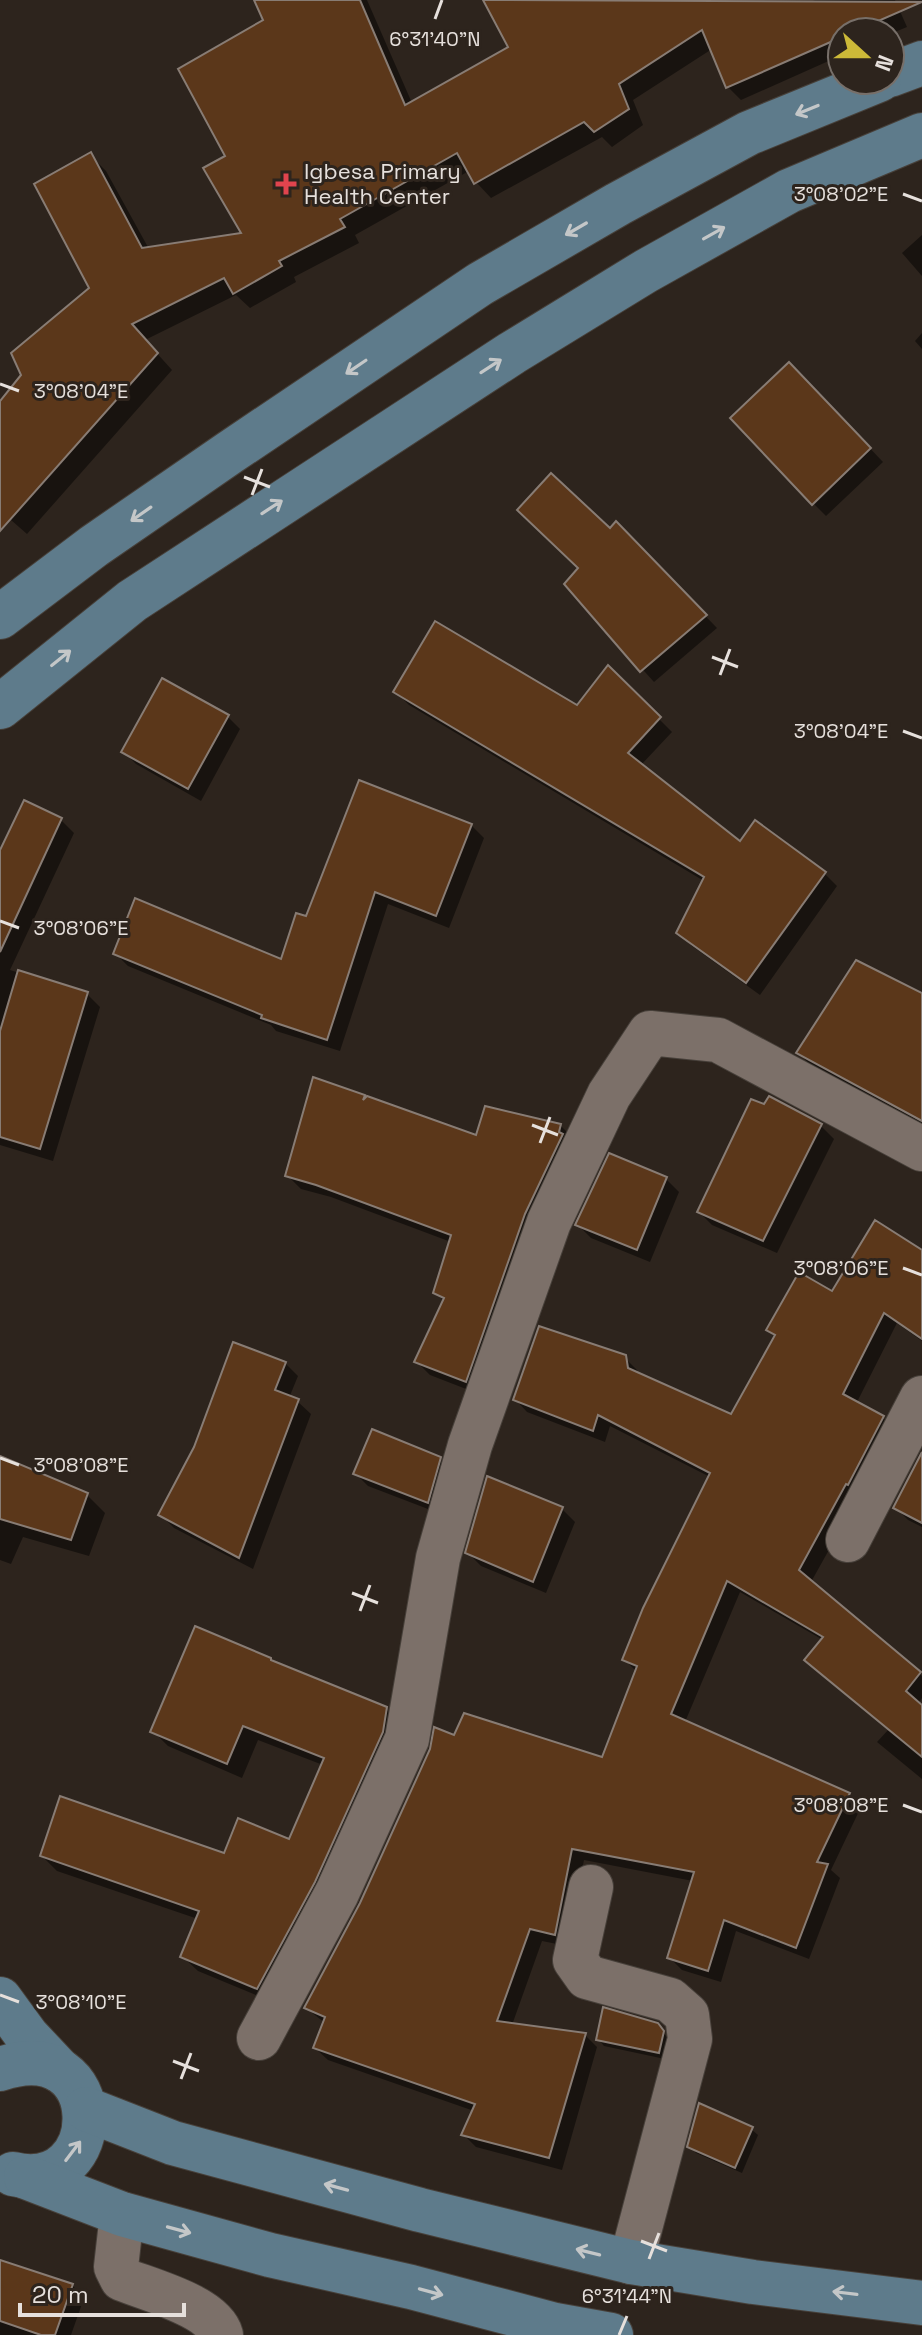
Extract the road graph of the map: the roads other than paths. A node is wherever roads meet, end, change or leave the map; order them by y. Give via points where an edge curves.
1 (840, 96) edge
2 (922, 135) edge
3 (0, 617) edge
4 (0, 707) edge
5 (922, 1149) edge
6 (922, 1398) edge
7 (848, 1540) dead end
8 (591, 1887) dead end
9 (0, 1999) edge
10 (259, 2038) dead end
11 (0, 2069) edge
12 (59, 2070) junction
13 (86, 2109) junction
14 (13, 2172) edge
15 (122, 2214) junction
16 (631, 2262) junction
17 (922, 2303) edge
18 (221, 2335) edge
19 (611, 2335) edge

1 -> 3 street via 749,133 480,284 94,546
4 -> 2 street via 132,601 512,353 789,191
5 - 10 street via 718,1040 650,1033 609,1095 549,1222 470,1445 438,1558 407,1739 337,1893
6 - 7 street
8 - 16 street via 575,1960 587,1977 670,2000 687,2015 690,2039
9 - 12 street
11 - 12 street via 40,2062
12 - 13 street via 77,2086
14 -> 13 street via 52,2172 72,2157 85,2135
16 -> 13 street via 173,2143
14 - 15 street
15 - 18 street via 116,2267 122,2279 200,2310
15 -> 19 street via 270,2255
17 -> 16 street

